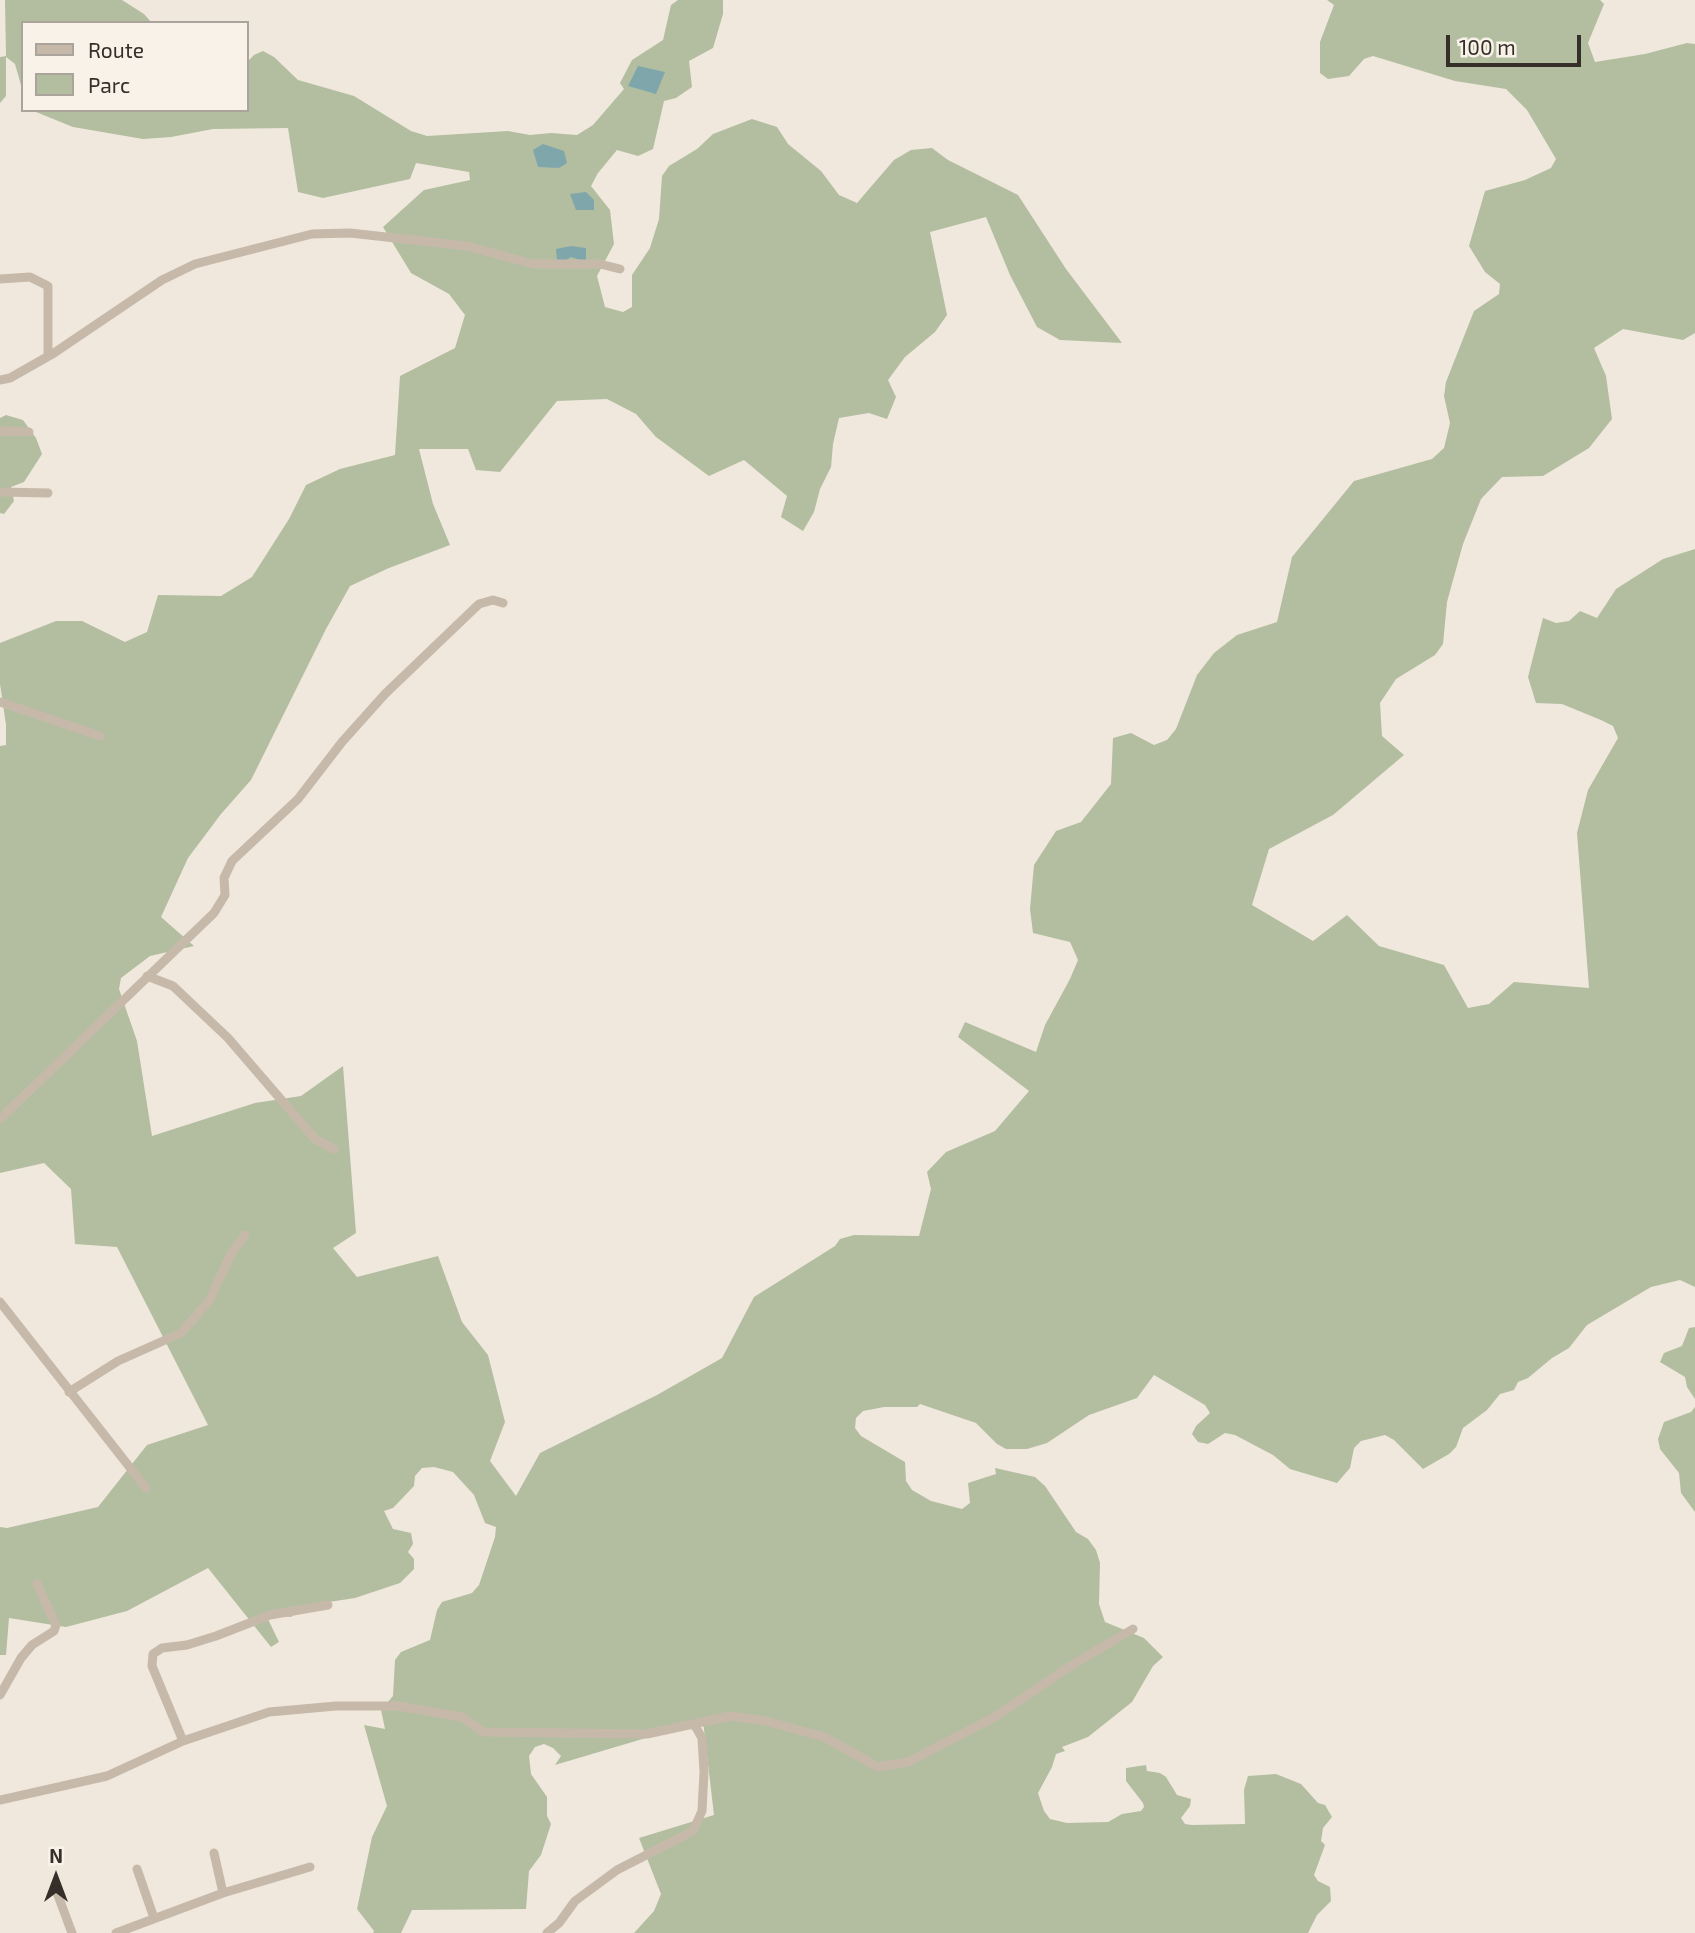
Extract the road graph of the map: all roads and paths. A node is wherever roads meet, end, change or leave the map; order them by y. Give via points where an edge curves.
1 (620, 269) dead end
2 (0, 279) edge
3 (48, 356) junction
4 (0, 380) edge
5 (0, 431) edge
6 (29, 432) dead end
7 (0, 492) edge
8 (48, 493) dead end
9 (502, 603) dead end
10 (0, 702) edge
11 (100, 736) dead end
12 (147, 976) junction
13 (0, 1119) edge
14 (334, 1149) dead end
15 (246, 1235) dead end
16 (0, 1303) edge
17 (69, 1392) junction
18 (146, 1488) dead end
19 (37, 1584) dead end
20 (328, 1605) dead end
21 (1133, 1629) dead end
22 (0, 1695) edge
23 (694, 1724) junction
24 (183, 1741) junction
25 (0, 1800) edge
26 (214, 1853) dead end
27 (310, 1867) dead end
28 (137, 1869) dead end
29 (56, 1890) dead end
30 (223, 1893) junction
31 (155, 1918) junction
32 (72, 1933) edge
33 (116, 1933) edge
34 (547, 1933) edge

1 - 3 street via 600,264 533,264 467,246 350,233 312,234 195,264 162,280
2 - 3 street via 30,277 48,286
3 - 4 street
5 - 6 street
7 - 8 street
9 - 12 street via 479,604 385,694 298,799 232,861 224,878 225,895 214,913
10 - 11 street
12 - 13 street
12 - 14 street via 173,986 228,1038 315,1139
15 - 17 street via 231,1254 209,1301 181,1332 118,1361
16 - 17 street
17 - 18 street
19 - 22 street via 56,1625 54,1631 21,1658
20 - 24 street via 270,1615 152,1654 152,1666
21 - 23 street via 995,1717 908,1762 878,1767 824,1737 766,1721 730,1716
23 - 24 street via 647,1734 483,1732 462,1717 399,1706 336,1706 269,1712
23 - 34 street via 702,1738 704,1772 702,1811 693,1831 617,1870 575,1900
24 - 25 street via 107,1776
26 - 30 street
27 - 30 street
28 - 31 street
29 - 32 street
30 - 31 street
31 - 33 street

